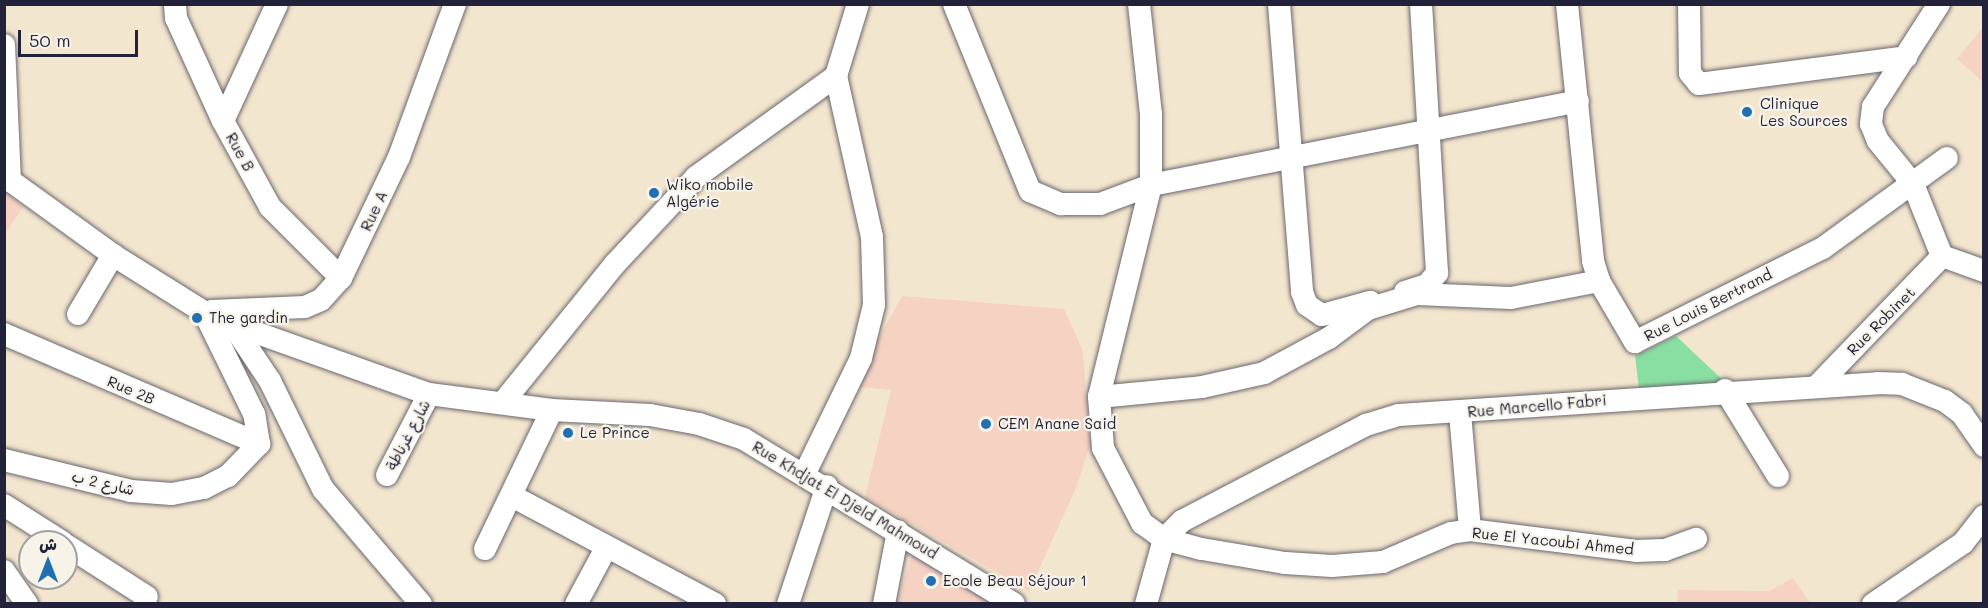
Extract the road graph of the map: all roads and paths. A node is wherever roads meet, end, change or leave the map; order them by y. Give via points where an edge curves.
1 (175, 4) edge
2 (277, 4) edge
3 (456, 4) edge
4 (954, 4) edge
5 (1139, 4) edge
6 (1279, 4) edge
7 (1420, 4) edge
8 (1568, 4) edge
9 (1689, 4) edge
10 (1939, 4) edge
11 (859, 6) edge
12 (4, 45) edge
13 (1906, 57) junction
14 (836, 76) junction
15 (1578, 101) junction
16 (223, 121) junction
17 (1429, 133) junction
18 (1947, 158) dead end
19 (1290, 160) junction
20 (7, 178) edge
21 (1913, 184) junction
22 (1151, 185) junction
23 (113, 255) junction
24 (1942, 256) junction
25 (1983, 271) edge
26 (341, 278) junction
27 (1599, 281) junction
28 (204, 312) junction
29 (78, 314) dead end
30 (232, 324) junction
31 (4, 334) edge
32 (1818, 385) junction
33 (1725, 390) junction
34 (429, 394) junction
35 (1099, 397) junction
36 (504, 401) junction
37 (552, 410) junction
38 (1460, 413) junction
39 (259, 444) junction
40 (1983, 446) edge
41 (4, 460) edge
42 (805, 473) junction
43 (387, 475) dead end
44 (1778, 476) dead end
45 (827, 486) junction
46 (512, 496) junction
47 (4, 505) edge
48 (1983, 516) edge
49 (43, 530) edge
50 (1470, 530) junction
51 (898, 531) junction
52 (1164, 539) junction
53 (1696, 539) dead end
54 (606, 548) junction
55 (485, 549) dead end
56 (78, 553) edge
57 (4, 571) edge
58 (147, 597) dead end
59 (27, 603) edge
60 (422, 603) edge
61 (576, 603) edge
62 (714, 603) edge
63 (788, 603) edge
64 (884, 603) edge
65 (1014, 603) edge
66 (1146, 603) edge
67 (1873, 603) edge

1 - 16 street, Rue B via 176,18
2 - 16 street
3 - 26 street, Rue A via 399,157
4 - 22 street via 1030,191 1061,204 1100,204
5 - 22 street via 1151,114
6 - 19 street
7 - 17 street
8 - 15 street
9 - 13 street via 1690,73 1699,84
10 - 13 street
11 - 14 street
12 - 20 street
13 - 21 street via 1873,107 1871,124 1878,141
14 - 36 street via 696,177 615,264
14 - 42 street via 872,237 874,305 861,358
15 - 17 street
15 - 27 street via 1593,261
16 - 26 street, Rue B via 270,207
17 - 19 street
17 - 19 street via 1437,273 1427,285 1322,315 1307,305 1302,292
18 - 21 street, Rue Louis Bertrand
19 - 22 street
20 - 23 street, Rue Khdjat El Djeld Mahmoud
21 - 24 street
21 - 27 street, Rue Louis Bertrand via 1823,248 1635,342
22 - 35 street
23 - 28 street, Rue Khdjat El Djeld Mahmoud
23 - 29 street
24 - 25 street
24 - 32 street, Rue Robinet
26 - 28 street, Rue A via 321,300 305,307
27 - 35 street via 1511,298 1417,294 1368,309 1329,339 1264,373 1202,387
28 - 30 street, Rue Khdjat El Djeld Mahmoud
28 - 39 street via 254,414
30 - 34 street, Rue Khdjat El Djeld Mahmoud
30 - 60 street via 270,381 323,489
31 - 39 street, Rue 2B
32 - 33 street, Rue Marcello Fabri
32 - 40 street, Rue Marcello Fabri via 1886,383 1923,391 1962,414
33 - 38 street, Rue Marcello Fabri
33 - 44 street
34 - 36 street, Rue Khdjat El Djeld Mahmoud
34 - 43 street, شارع غرناطة
35 - 52 street via 1103,448 1142,523
36 - 37 street, Rue Khdjat El Djeld Mahmoud
37 - 42 street, Rue Khdjat El Djeld Mahmoud via 650,415 699,423 744,439
37 - 46 street
38 - 50 street
38 - 52 street, Rue Marcello Fabri via 1399,415 1366,425 1195,513
39 - 41 street, شارع 2 ب via 228,476 204,488 172,494 131,491
42 - 45 street, Rue Khdjat El Djeld Mahmoud
45 - 51 street, Rue Khdjat El Djeld Mahmoud
45 - 63 street
46 - 54 street
46 - 55 street
47 - 49 street
48 - 67 street via 1963,543
50 - 52 street, Rue El Yacoubi Ahmed via 1451,533 1383,562 1364,565 1285,563
50 - 53 street, Rue El Yacoubi Ahmed via 1636,551 1665,550
51 - 64 street
51 - 65 street, Rue Khdjat El Djeld Mahmoud
52 - 66 street
54 - 61 street
54 - 62 street
56 - 58 street
57 - 59 street

